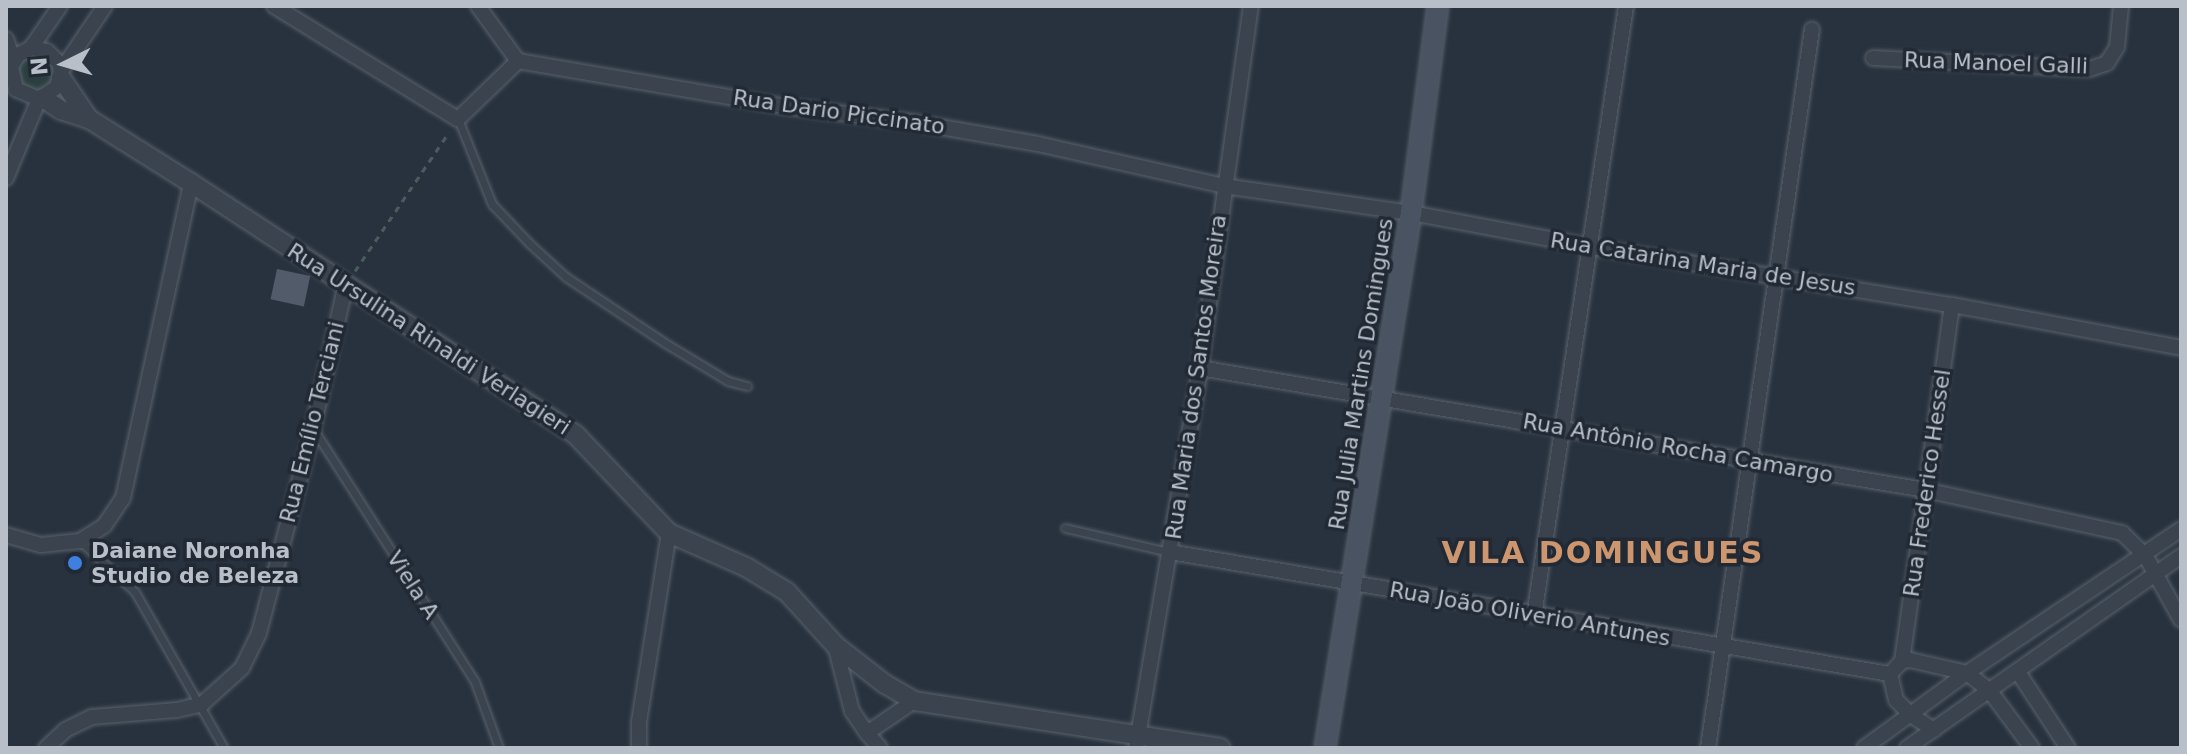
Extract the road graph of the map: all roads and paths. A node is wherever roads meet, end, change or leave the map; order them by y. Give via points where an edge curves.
1 (60, 6) edge
2 (105, 6) edge
3 (274, 6) edge
4 (478, 6) edge
5 (1251, 6) edge
6 (1438, 6) edge
7 (1626, 6) edge
8 (2121, 6) edge
9 (1812, 29) dead end
10 (6, 39) edge
11 (31, 48) junction
12 (1873, 58) dead end
13 (14, 61) junction
14 (518, 61) junction
15 (61, 75) junction
16 (9, 85) edge
17 (41, 98) junction
18 (89, 119) junction
19 (458, 119) junction
20 (6, 178) edge
21 (191, 183) junction
22 (1224, 186) junction
23 (1411, 213) junction
24 (1592, 247) junction
25 (1775, 275) junction
26 (346, 284) junction
27 (1952, 305) junction
28 (2181, 348) edge
29 (1200, 368) junction
30 (747, 386) dead end
31 (1382, 398) junction
32 (313, 428) junction
33 (1564, 428) junction
34 (1748, 460) junction
35 (1925, 490) junction
36 (1065, 528) dead end
37 (2181, 529) edge
38 (669, 533) junction
39 (6, 535) edge
40 (80, 541) junction
41 (1170, 552) junction
42 (2145, 555) junction
43 (2181, 556) edge
44 (2156, 574) junction
45 (1352, 584) junction
46 (1534, 616) junction
47 (2181, 620) edge
48 (835, 645) junction
49 (1721, 647) junction
50 (1902, 661) junction
51 (2018, 672) junction
52 (1967, 673) junction
53 (1890, 674) junction
54 (1989, 690) junction
55 (914, 701) junction
56 (202, 704) junction
57 (1911, 715) junction
58 (1934, 730) junction
59 (867, 733) junction
60 (1137, 741) edge
61 (48, 747) edge
62 (224, 748) edge
63 (499, 748) edge
64 (639, 748) edge
65 (880, 748) edge
66 (1220, 748) edge
67 (1325, 748) edge
68 (1708, 748) edge
69 (1864, 748) edge
70 (1907, 748) edge
71 (2032, 748) edge
72 (2068, 748) edge

1 - 11 street
2 - 15 street
3 - 19 street
4 - 14 street
5 - 22 street, Rua Maria dos Santos Moreira
6 - 23 main road, Rua Julia Martins Domingues
7 - 24 street
8 - 12 street, Rua Manoel Galli via 2117,47 2107,63 2090,69
9 - 25 street
10 - 13 street
11 - 13 street
11 - 15 street via 47,51
13 - 16 street
14 - 19 street
14 - 22 street, Rua Dario Piccinato via 1024,142
15 - 17 street via 51,94
15 - 18 street, Rua Ursulina Rinaldi Verlagieri
16 - 17 street
17 - 18 street, Rua Ursulina Rinaldi Verlagieri
17 - 20 street
18 - 21 street, Rua Ursulina Rinaldi Verlagieri
19 - 26 path
19 - 30 lane via 492,204 530,244 566,277 654,336 728,381
21 - 26 street, Rua Ursulina Rinaldi Verlagieri
21 - 40 street via 123,498 104,526
22 - 23 street, Rua Catarina Maria de Jesus
22 - 29 street, Rua Maria dos Santos Moreira
23 - 24 street, Rua Catarina Maria de Jesus
23 - 31 main road, Rua Julia Martins Domingues
24 - 25 street, Rua Catarina Maria de Jesus
24 - 33 street
25 - 27 street, Rua Catarina Maria de Jesus
25 - 34 street
26 - 32 street, Rua Emílio Terciani
26 - 38 street, Rua Ursulina Rinaldi Verlagieri via 575,434
27 - 28 street, Rua Catarina Maria de Jesus
27 - 35 street, Rua Frederico Hessel
29 - 31 street, Rua Antônio Rocha Camargo
29 - 41 street, Rua Maria dos Santos Moreira
31 - 33 street, Rua Antônio Rocha Camargo
31 - 45 main road, Rua Julia Martins Domingues
32 - 56 street, Rua Emílio Terciani via 259,633 242,668
32 - 63 lane, Viela A via 475,682
33 - 34 street, Rua Antônio Rocha Camargo
33 - 46 street
34 - 35 street, Rua Antônio Rocha Camargo
34 - 49 street
35 - 42 street, Rua Antônio Rocha Camargo via 2122,533
35 - 50 street, Rua Frederico Hessel
36 - 41 lane
37 - 42 street
38 - 48 street, Rua Ursulina Rinaldi Verlagieri via 746,567 787,592
38 - 64 street
39 - 40 street via 41,545
40 - 56 lane via 135,592
41 - 45 street, Rua João Oliverio Antunes
41 - 60 street, Rua Maria dos Santos Moreira
42 - 44 street
42 - 52 street
43 - 44 street
44 - 47 street
44 - 51 street
45 - 46 street, Rua João Oliverio Antunes
45 - 67 main road, Rua Julia Martins Domingues
46 - 49 street, Rua João Oliverio Antunes
48 - 55 street, Rua Ursulina Rinaldi Verlagieri
48 - 59 street via 852,711
49 - 53 street, Rua João Oliverio Antunes
49 - 68 street
50 - 52 street
50 - 53 street
51 - 54 street
51 - 72 street
52 - 54 street
52 - 57 street
53 - 57 street via 1896,700
54 - 58 street
54 - 71 street
55 - 59 street
55 - 60 street, Rua Ursulina Rinaldi Verlagieri
56 - 61 street via 92,717 65,730
56 - 62 lane
57 - 58 street
57 - 69 street
58 - 70 street
59 - 65 street
60 - 66 street, Rua Ursulina Rinaldi Verlagieri

